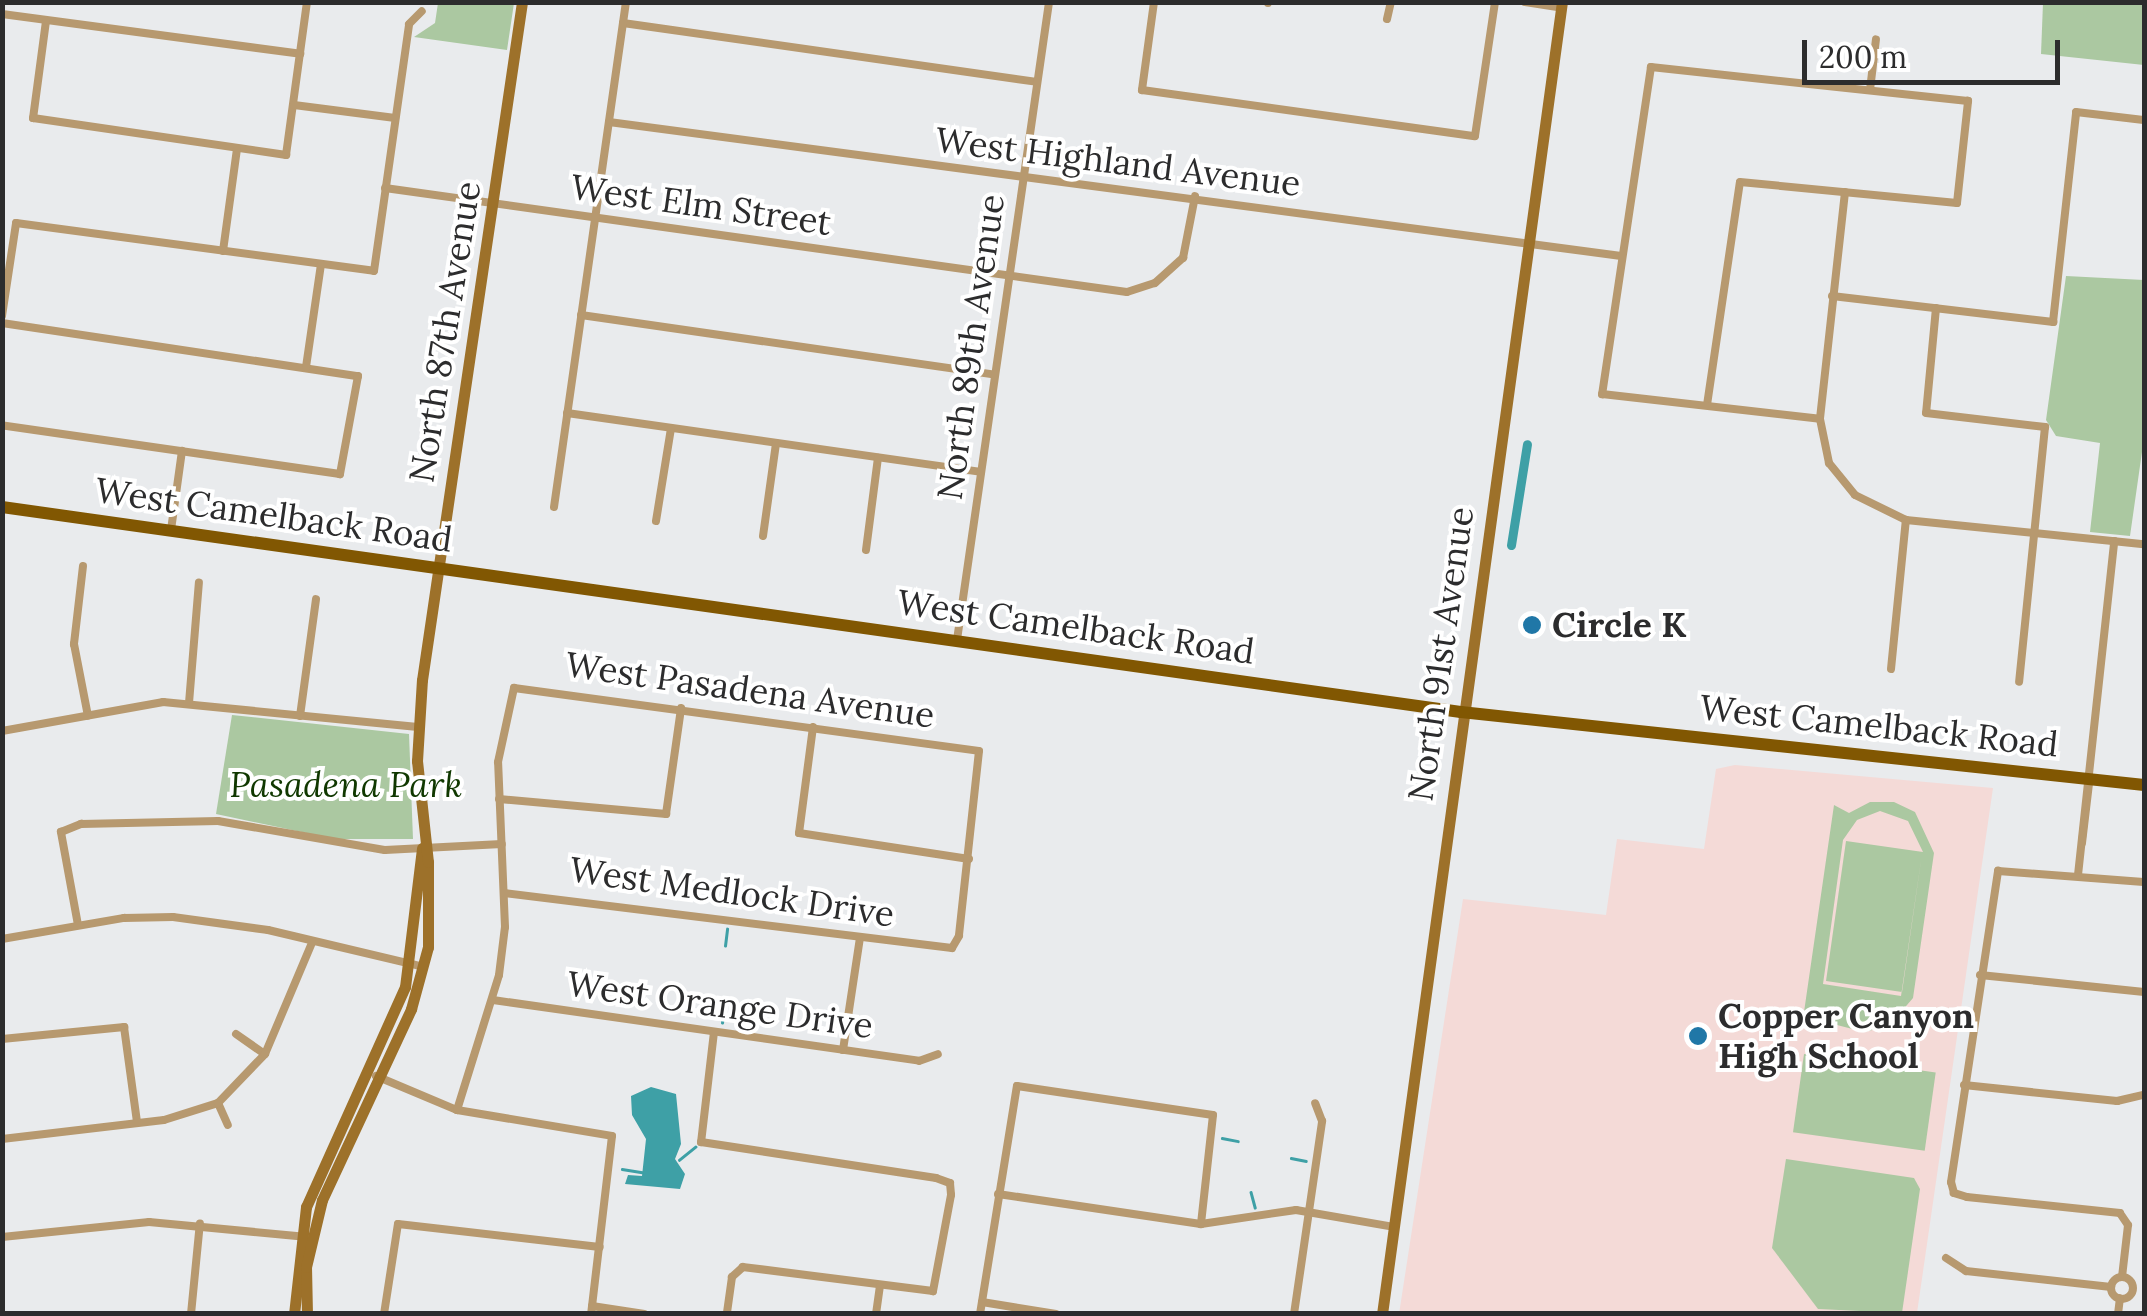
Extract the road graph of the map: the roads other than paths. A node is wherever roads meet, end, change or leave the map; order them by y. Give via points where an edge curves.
1 (307, 2) edge
2 (522, 2) edge
3 (626, 2) edge
4 (1050, 2) edge
5 (1154, 2) edge
6 (1391, 2) edge
7 (1495, 2) edge
8 (1526, 2) edge
9 (1562, 5) edge
10 (422, 11) dead end
11 (2, 14) edge
12 (1386, 19) dead end
13 (46, 20) junction
14 (623, 24) junction
15 (1876, 39) dead end
16 (300, 54) junction
17 (1038, 82) junction
18 (1870, 90) junction
19 (294, 105) junction
20 (395, 118) junction
21 (2144, 120) edge
22 (609, 122) junction
23 (237, 149) junction
24 (1024, 181) junction
25 (385, 188) junction
26 (1845, 192) junction
27 (1195, 196) junction
28 (492, 204) junction
29 (595, 218) junction
30 (1528, 244) junction
31 (223, 251) junction
32 (1621, 256) junction
33 (321, 264) junction
34 (5, 274) edge
35 (1009, 276) junction
36 (1832, 296) junction
37 (1936, 308) junction
38 (581, 315) junction
39 (2, 320) edge
40 (306, 366) junction
41 (995, 374) junction
42 (1707, 406) junction
43 (567, 413) junction
44 (1820, 419) junction
45 (2, 425) edge
46 (671, 428) junction
47 (776, 443) junction
48 (182, 452) junction
49 (878, 458) junction
50 (981, 472) junction
51 (2, 507) edge
52 (554, 507) dead end
53 (1906, 520) junction
54 (656, 521) dead end
55 (171, 530) junction
56 (2036, 532) junction
57 (763, 536) dead end
58 (2114, 540) junction
59 (2144, 544) edge
60 (866, 550) dead end
61 (83, 566) dead end
62 (438, 568) junction
63 (199, 582) dead end
64 (316, 599) dead end
65 (957, 640) junction
66 (1891, 669) dead end
67 (2019, 682) dead end
68 (189, 703) junction
69 (681, 708) junction
70 (1460, 712) junction
71 (88, 716) junction
72 (300, 716) junction
73 (813, 726) junction
74 (418, 727) junction
75 (2, 731) edge
76 (2088, 779) junction
77 (2144, 785) edge
78 (499, 800) junction
79 (502, 844) junction
80 (422, 848) junction
81 (969, 859) junction
82 (2078, 875) junction
83 (2144, 882) edge
84 (504, 892) junction
85 (78, 924) junction
86 (2, 938) edge
87 (860, 938) junction
88 (312, 943) junction
89 (417, 966) junction
90 (1980, 975) junction
91 (2144, 992) edge
92 (493, 1000) junction
93 (714, 1032) junction
94 (236, 1034) dead end
95 (2, 1039) edge
96 (843, 1050) junction
97 (265, 1054) junction
98 (938, 1054) dead end
99 (373, 1074) junction
100 (1964, 1085) junction
101 (2144, 1095) edge
102 (218, 1102) junction
103 (1315, 1102) dead end
104 (457, 1110) junction
105 (137, 1122) junction
106 (228, 1125) dead end
107 (2, 1139) edge
108 (998, 1194) junction
109 (1309, 1212) junction
110 (200, 1223) junction
111 (1201, 1224) junction
112 (1394, 1227) junction
113 (2, 1237) edge
114 (305, 1237) junction
115 (600, 1247) junction
116 (1946, 1258) dead end
117 (2122, 1277) junction
118 (2111, 1286) junction
119 (880, 1287) junction
120 (2132, 1288) junction
121 (2144, 1290) edge
122 (2120, 1298) junction
123 (982, 1302) junction
124 (591, 1310) edge
125 (191, 1314) edge
126 (294, 1314) edge
127 (308, 1314) edge
128 (384, 1314) edge
129 (644, 1314) edge
130 (727, 1314) edge
131 (876, 1314) edge
132 (980, 1314) edge
133 (1056, 1314) edge
134 (1294, 1314) edge
135 (1382, 1314) edge
136 (2118, 1314) edge

1 - 16 street
2 - 28 street, North 87th Avenue
3 - 14 street
4 - 17 street, North 89th Avenue
5 - 7 street via 1142,90 1475,136
6 - 12 street
8 - 9 street
9 - 30 street, North 91st Avenue
10 - 20 street via 409,24
11 - 13 street
13 - 16 street
13 - 23 street via 32,118
14 - 17 street
14 - 22 street
15 - 18 street
16 - 19 street
17 - 24 street, North 89th Avenue
18 - 26 street via 1968,101 1957,203
18 - 32 street via 1651,68
19 - 20 street
19 - 23 street via 286,155
20 - 25 street
21 - 37 street via 2076,112 2053,322
22 - 24 street, West Highland Avenue
22 - 29 street
23 - 31 street
24 - 27 street, West Highland Avenue
24 - 35 street, North 89th Avenue
25 - 28 street, West Elm Street
25 - 33 street via 374,271
26 - 36 street
26 - 42 street via 1740,182
27 - 30 street, West Highland Avenue
27 - 35 street, West Elm Street via 1184,258 1155,284 1127,292
28 - 29 street, West Elm Street
28 - 62 street, North 87th Avenue
29 - 35 street, West Elm Street
29 - 38 street
30 - 32 street, West Highland Avenue
30 - 70 street, North 91st Avenue
31 - 33 street
31 - 34 street via 16,223
32 - 42 street via 1602,394
33 - 40 street
34 - 39 street
35 - 41 street, North 89th Avenue
36 - 37 street
36 - 44 street
37 - 56 street via 1926,413 2045,427
38 - 41 street
38 - 43 street
39 - 40 street
40 - 48 street via 358,376 340,474
41 - 50 street, North 89th Avenue
42 - 44 street
43 - 46 street
43 - 52 street
44 - 53 street via 1829,462 1855,495
45 - 48 street
46 - 47 street
46 - 54 street
47 - 49 street
47 - 57 street
48 - 55 street
49 - 50 street
49 - 60 street
50 - 65 street, North 89th Avenue
51 - 55 main road, West Camelback Road
53 - 56 street
53 - 66 street
55 - 62 main road, West Camelback Road
56 - 58 street
56 - 67 street
58 - 59 street
58 - 76 street
61 - 71 street via 74,644
62 - 65 main road, West Camelback Road
62 - 74 street, North 87th Avenue
63 - 68 street
64 - 72 street
65 - 70 main road, West Camelback Road
68 - 71 street via 134,705
68 - 72 street
69 - 73 street, West Pasadena Avenue
69 - 78 street via 666,814
69 - 78 street, West Pasadena Avenue via 514,688 498,762
70 - 76 main road, West Camelback Road
70 - 112 street, North 91st Avenue
71 - 75 street
72 - 74 street
73 - 81 street, West Pasadena Avenue via 979,751
73 - 81 street via 798,833
74 - 80 street, North 87th Avenue
76 - 77 main road, West Camelback Road
76 - 82 street
78 - 79 street
79 - 80 street
79 - 84 street
80 - 85 street via 360,849 173,818 61,832
80 - 89 street, North 87th Avenue
81 - 87 street, West Medlock Drive via 952,948
82 - 83 street
82 - 90 street via 1998,871
84 - 87 street, West Medlock Drive
84 - 92 street
85 - 86 street
85 - 88 street via 173,917
87 - 96 street
88 - 89 street
88 - 97 street
89 - 99 street, North 87th Avenue
90 - 91 street
90 - 100 street
92 - 93 street, West Orange Drive
92 - 104 street
93 - 96 street, West Orange Drive
93 - 119 street via 702,1142 950,1184 933,1291
94 - 97 street
95 - 105 street via 124,1027
96 - 98 street, West Orange Drive via 919,1060
97 - 102 street
99 - 104 street
99 - 114 street, North 87th Avenue via 323,1162
100 - 101 street via 2117,1101
100 - 117 street via 1954,1193 2126,1217
102 - 105 street
102 - 106 street
103 - 109 street via 1322,1121
104 - 115 street via 612,1136
105 - 107 street
108 - 111 street
108 - 111 street via 1017,1086 1213,1116
108 - 123 street
109 - 111 street
109 - 112 street
109 - 134 street
110 - 113 street
110 - 114 street
110 - 125 street
112 - 135 street, North 91st Avenue
114 - 126 street, North 87th Avenue
114 - 127 street, North 87th Avenue
115 - 124 street
115 - 128 street via 398,1224
116 - 118 street via 1966,1271
117 - 118 street
117 - 120 street
118 - 122 street
119 - 130 street via 735,1269
119 - 131 street
120 - 121 street
120 - 122 street
122 - 136 street
123 - 132 street
123 - 133 street
124 - 129 street

